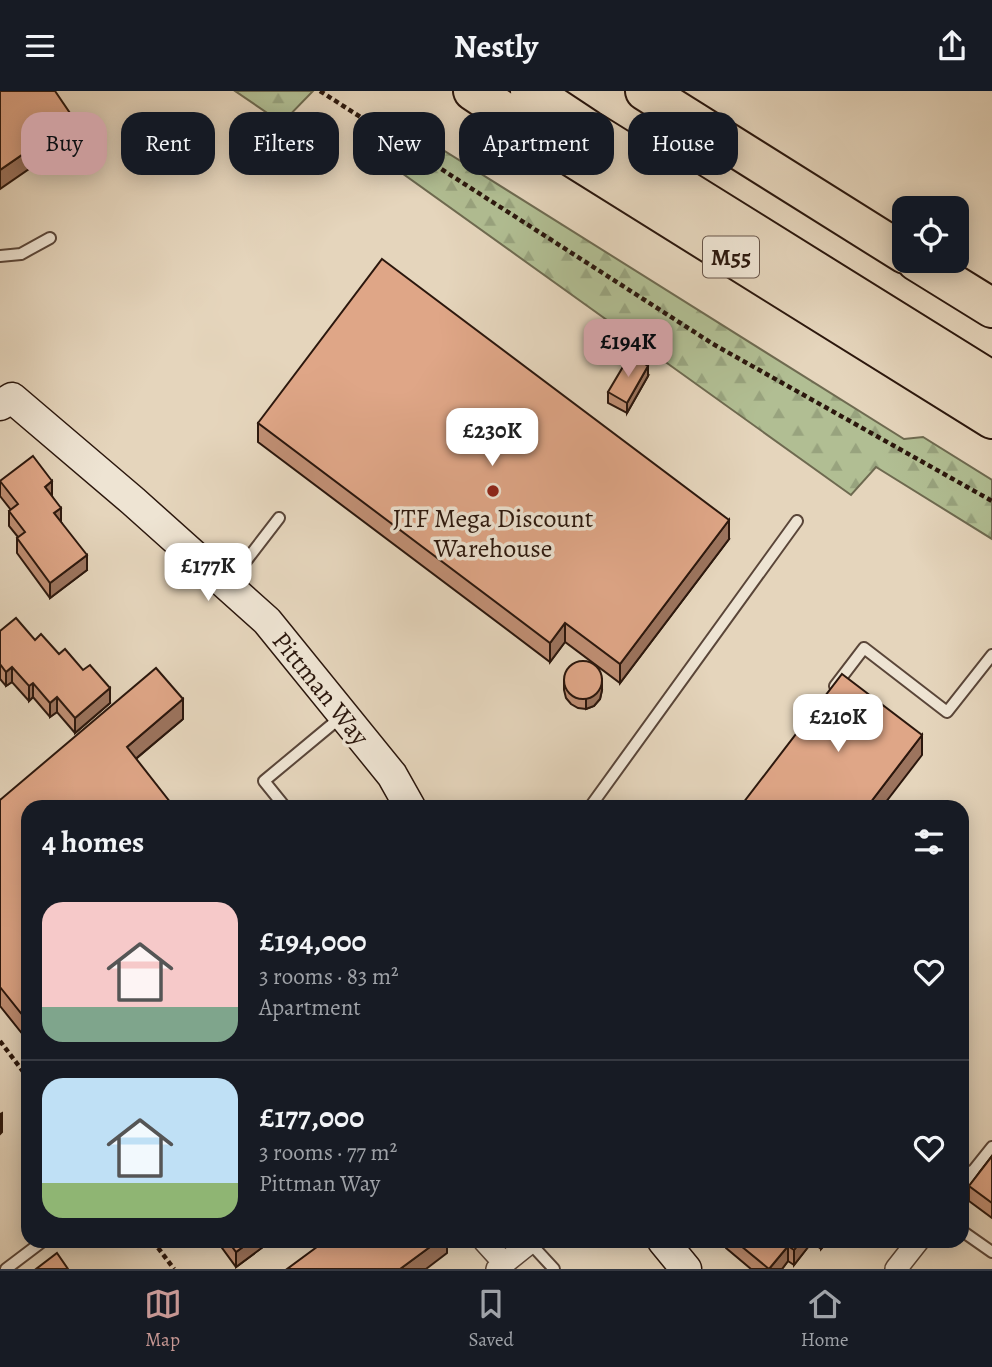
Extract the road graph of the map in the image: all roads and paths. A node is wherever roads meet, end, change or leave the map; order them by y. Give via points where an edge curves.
1 (320, 91) edge
2 (473, 91) edge
3 (530, 91) edge
4 (645, 91) edge
5 (50, 238) dead end
6 (892, 246) edge
7 (0, 256) edge
8 (935, 273) edge
9 (992, 308) edge
10 (992, 381) edge
11 (4, 396) edge
12 (992, 419) edge
13 (992, 501) edge
14 (279, 518) dead end
15 (797, 521) dead end
16 (228, 586) junction
17 (992, 655) edge
18 (831, 690) edge
19 (344, 715) junction
20 (279, 800) edge
21 (406, 800) edge
22 (595, 800) edge
23 (0, 1041) edge
24 (21, 1069) edge
25 (992, 1147) edge
26 (969, 1176) edge
27 (969, 1236) edge
28 (34, 1248) edge
29 (158, 1248) edge
30 (489, 1248) edge
31 (524, 1248) edge
32 (536, 1248) edge
33 (669, 1248) edge
34 (912, 1248) edge
35 (992, 1252) edge
36 (501, 1266) edge
37 (6, 1269) edge
38 (174, 1269) edge
39 (554, 1269) edge
40 (686, 1269) edge
41 (896, 1269) edge

1 - 13 path via 713,344
2 - 12 highway, M55
3 - 10 highway
4 - 6 highway
5 - 7 lane via 21,254
8 - 9 highway
11 - 16 street, Pittman Way
14 - 16 lane
15 - 22 lane
16 - 19 street, Pittman Way via 267,621
17 - 18 lane via 947,712 864,648
19 - 20 lane via 264,781
19 - 21 street, Pittman Way
23 - 24 path
25 - 26 lane
27 - 35 lane
28 - 37 lane
29 - 38 path
30 - 36 street
31 - 36 street
32 - 39 lane
33 - 40 street
34 - 41 street

